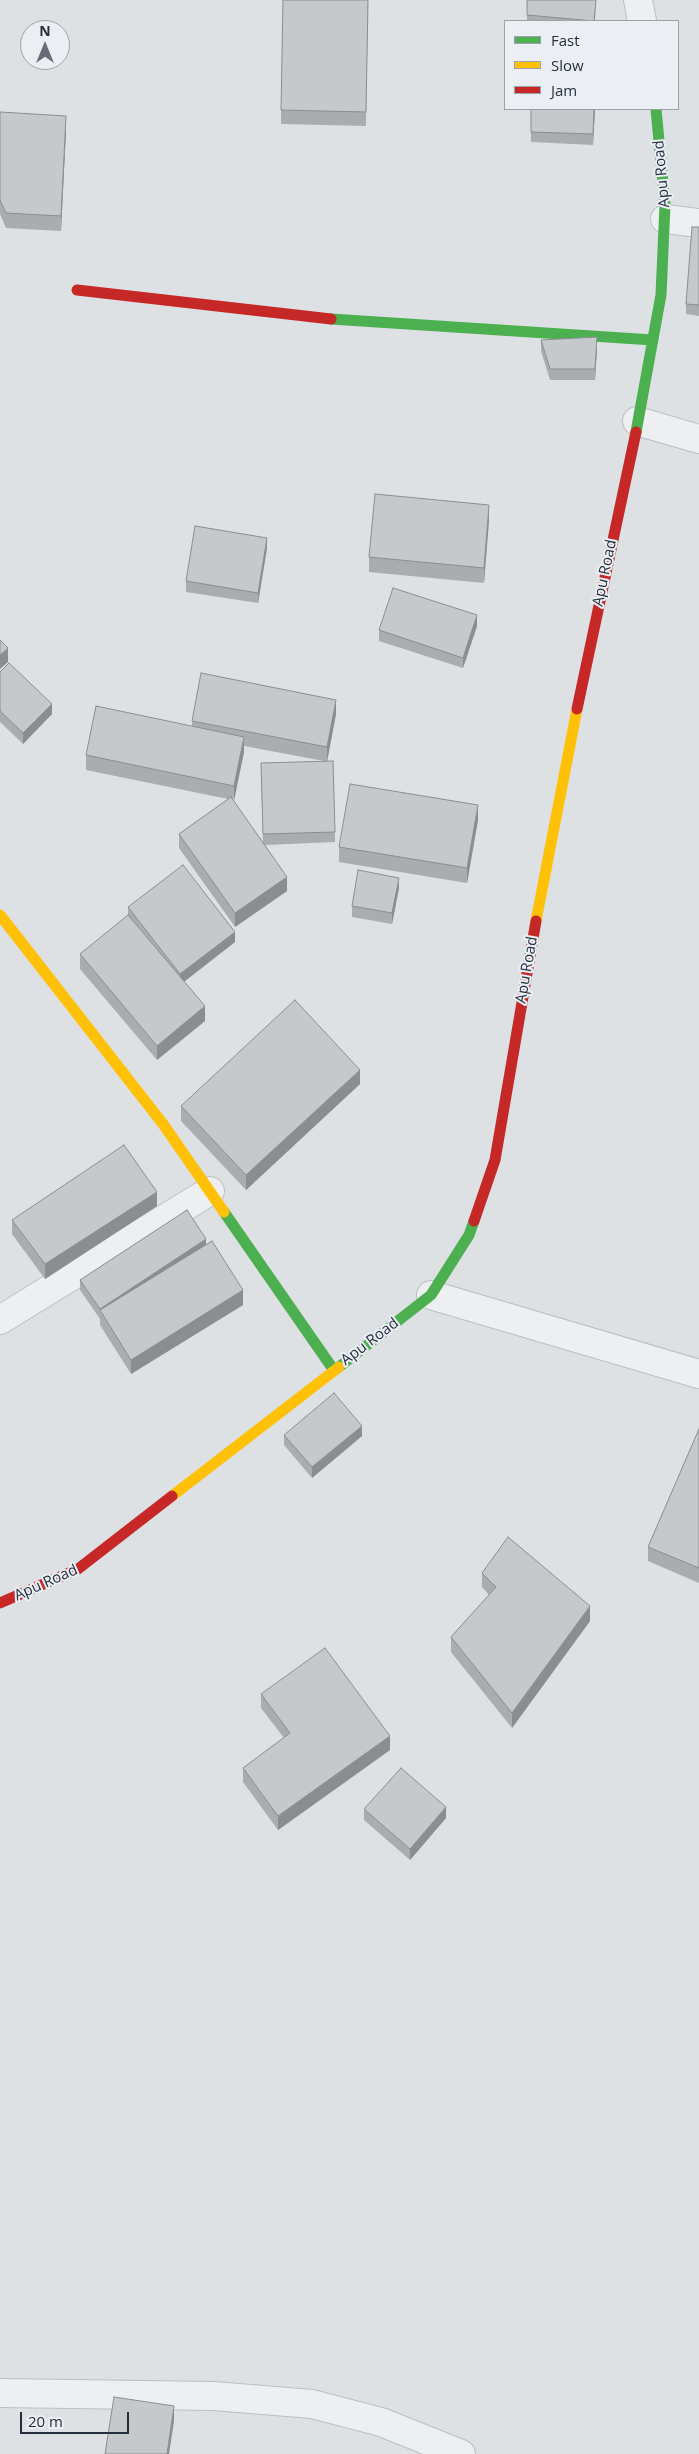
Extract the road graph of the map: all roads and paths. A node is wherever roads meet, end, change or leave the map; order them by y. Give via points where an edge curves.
1 (638, 0) edge
2 (642, 20) edge
3 (656, 110) edge
4 (665, 219) junction
5 (699, 223) edge
6 (77, 290) dead end
7 (653, 340) junction
8 (638, 421) junction
9 (699, 439) edge
10 (0, 915) edge
11 (210, 1191) junction
12 (431, 1295) junction
13 (0, 1320) edge
14 (334, 1369) junction
15 (699, 1374) edge
16 (0, 1603) edge
17 (0, 2394) edge
18 (461, 2454) edge

1 - 2 street
3 - 4 street, Apu Road
4 - 5 street
4 - 7 street, Apu Road via 661,295
6 - 7 street via 330,319
7 - 8 street, Apu Road
8 - 9 street
8 - 12 street, Apu Road via 533,934 494,1160 469,1235
10 - 11 street via 163,1124
11 - 13 street
11 - 14 street
12 - 14 street, Apu Road
12 - 15 street
14 - 16 street, Apu Road via 78,1569
17 - 18 street via 214,2396 312,2404 381,2422

